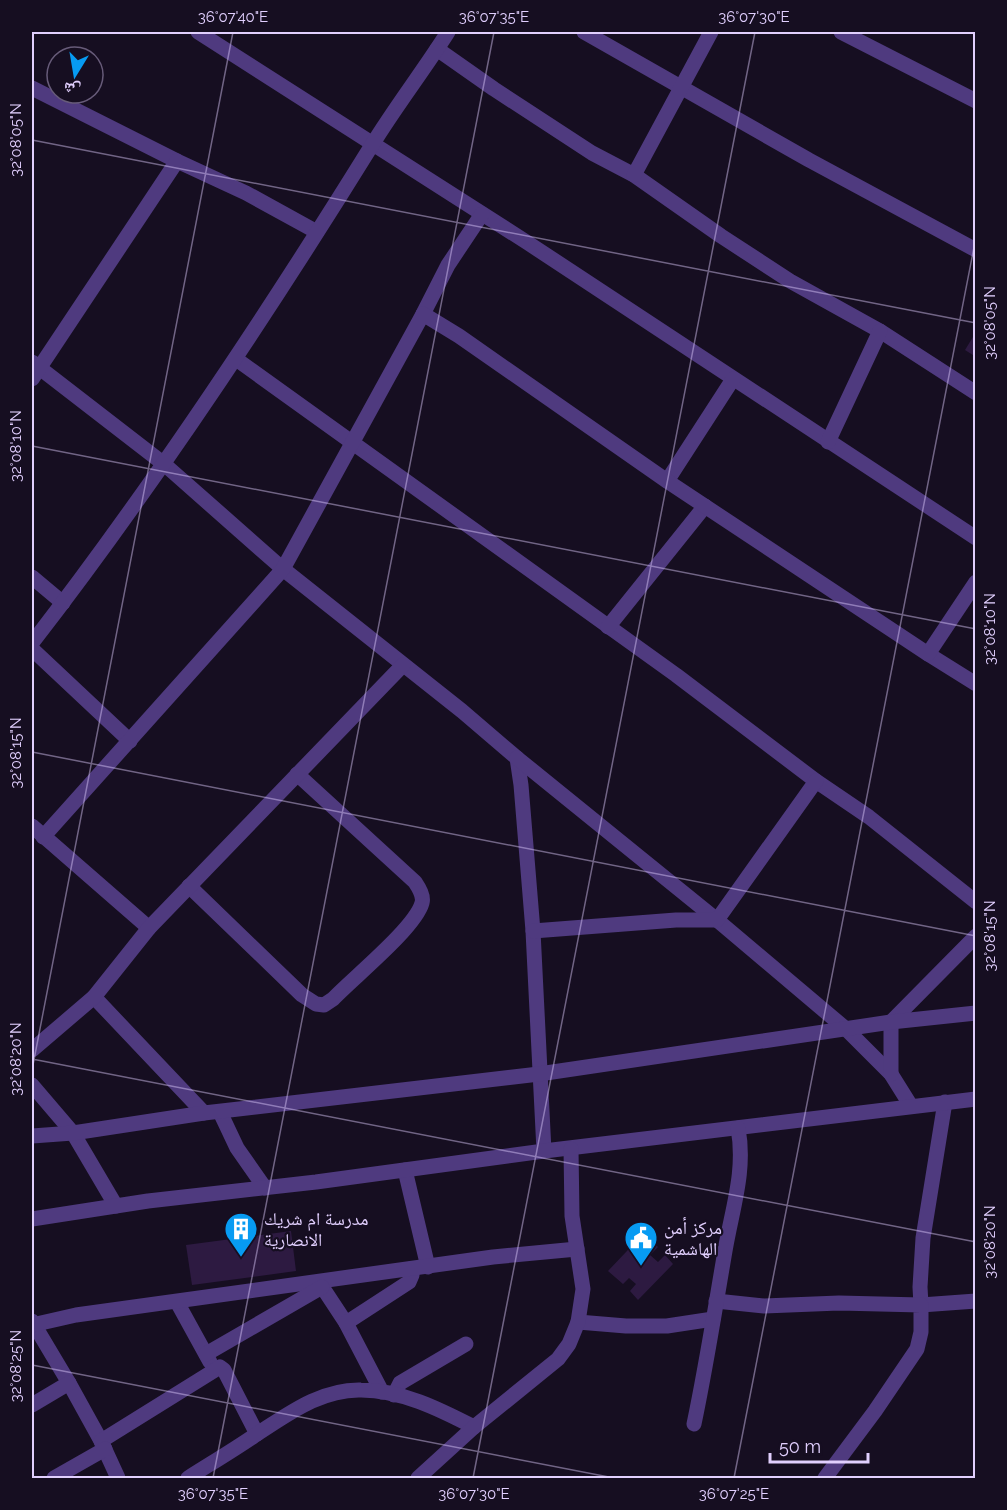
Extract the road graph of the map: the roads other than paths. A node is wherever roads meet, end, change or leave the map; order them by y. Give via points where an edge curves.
1 (198, 32) edge
2 (448, 32) edge
3 (584, 32) edge
4 (711, 32) edge
5 (841, 32) edge
6 (437, 49) junction
7 (681, 87) junction
8 (32, 88) edge
9 (975, 101) edge
10 (372, 145) junction
11 (177, 161) junction
12 (634, 175) junction
13 (482, 214) junction
14 (317, 232) junction
15 (975, 250) edge
16 (423, 314) junction
17 (880, 331) junction
18 (236, 359) junction
19 (34, 370) edge
20 (733, 379) junction
21 (975, 393) edge
22 (352, 442) junction
23 (828, 442) junction
24 (164, 464) junction
25 (667, 481) junction
26 (705, 506) junction
27 (975, 538) edge
28 (283, 569) junction
29 (32, 577) edge
30 (975, 582) edge
31 (63, 603) junction
32 (608, 627) junction
33 (32, 643) edge
34 (32, 649) edge
35 (928, 654) junction
36 (403, 665) junction
37 (975, 684) edge
38 (130, 741) junction
39 (516, 758) junction
40 (297, 774) junction
41 (816, 781) junction
42 (37, 831) edge
43 (189, 886) junction
44 (975, 902) edge
45 (717, 920) junction
46 (149, 928) junction
47 (533, 931) junction
48 (975, 936) edge
49 (94, 998) junction
50 (975, 1013) edge
51 (891, 1022) junction
52 (846, 1029) junction
53 (32, 1050) edge
54 (539, 1074) junction
55 (891, 1074) junction
56 (32, 1085) edge
57 (975, 1099) edge
58 (945, 1102) junction
59 (911, 1106) junction
60 (220, 1112) junction
61 (204, 1113) junction
62 (738, 1128) junction
63 (73, 1133) junction
64 (32, 1136) edge
65 (571, 1149) junction
66 (544, 1151) junction
67 (405, 1170) junction
68 (265, 1188) junction
69 (116, 1206) junction
70 (32, 1219) edge
71 (577, 1249) junction
72 (428, 1267) junction
73 (410, 1269) junction
74 (320, 1285) junction
75 (716, 1301) junction
76 (975, 1301) edge
77 (177, 1302) junction
78 (921, 1305) junction
79 (713, 1319) junction
80 (578, 1322) junction
81 (346, 1323) junction
82 (32, 1324) edge
83 (466, 1344) dead end
84 (206, 1354) junction
85 (214, 1369) junction
86 (69, 1383) junction
87 (388, 1394) junction
88 (32, 1405) edge
89 (694, 1424) dead end
90 (474, 1427) junction
91 (257, 1434) junction
92 (103, 1445) junction
93 (54, 1479) edge
94 (118, 1479) edge
95 (188, 1479) edge
96 (418, 1479) edge
97 (825, 1479) edge

1 - 10 street
2 - 6 street
3 - 7 street
4 - 7 street
5 - 9 street
6 - 10 street
6 - 12 street via 592,153
7 - 12 street
7 - 15 street
8 - 11 street
10 - 13 street
10 - 14 street
11 - 14 street
11 - 19 street
12 - 17 street via 790,281
13 - 16 street via 448,265
13 - 20 street
14 - 18 street
16 - 22 street
16 - 25 street
17 - 21 street
17 - 23 street
18 - 22 street
18 - 24 street
19 - 24 street
20 - 23 street
20 - 25 street
22 - 28 street
22 - 32 street
23 - 27 street
24 - 28 street
24 - 31 street
25 - 26 street
26 - 32 street
26 - 35 street
28 - 36 street
28 - 38 street
29 - 31 street
30 - 35 street
31 - 33 street
32 - 41 street
34 - 38 street
35 - 37 street
36 - 39 street
36 - 40 street
38 - 42 street
39 - 45 street
39 - 47 street
40 - 43 street
40 - 43 street via 415,882 423,902 411,924 333,999 324,1005 316,1004
41 - 44 street via 869,817
41 - 45 street
42 - 46 street
43 - 46 street
45 - 47 street
45 - 52 street
46 - 49 street
47 - 54 street
48 - 51 street
49 - 53 street
49 - 61 street
50 - 51 street
51 - 52 street
51 - 55 street
52 - 54 street
52 - 55 street
54 - 60 street
54 - 66 street
55 - 59 street
56 - 63 street
57 - 58 street
58 - 59 street
58 - 78 street via 923,1238
59 - 62 street
60 - 61 street
60 - 68 street via 237,1148
61 - 63 street
62 - 65 street
62 - 75 street via 742,1148 738,1196
63 - 64 street
63 - 69 street
65 - 66 street
65 - 71 street via 572,1216
66 - 67 street
67 - 68 street
67 - 72 street
68 - 69 street
69 - 70 street
71 - 72 street
71 - 80 street via 583,1289
72 - 73 street
73 - 74 street
73 - 81 street via 409,1282
74 - 77 street
74 - 81 street
74 - 84 street
75 - 78 street via 764,1306
75 - 79 street
76 - 78 street
77 - 82 street
77 - 84 street
78 - 97 street via 917,1349
79 - 80 street via 667,1326
79 - 89 street
80 - 90 street via 558,1359
81 - 87 street
82 - 86 street
83 - 87 street
84 - 85 street
85 - 91 street via 224,1370
85 - 92 street
86 - 88 street
86 - 92 street
87 - 90 street via 439,1409
87 - 91 street via 360,1390 328,1395 309,1402
90 - 96 street
91 - 95 street
92 - 93 street
92 - 94 street

